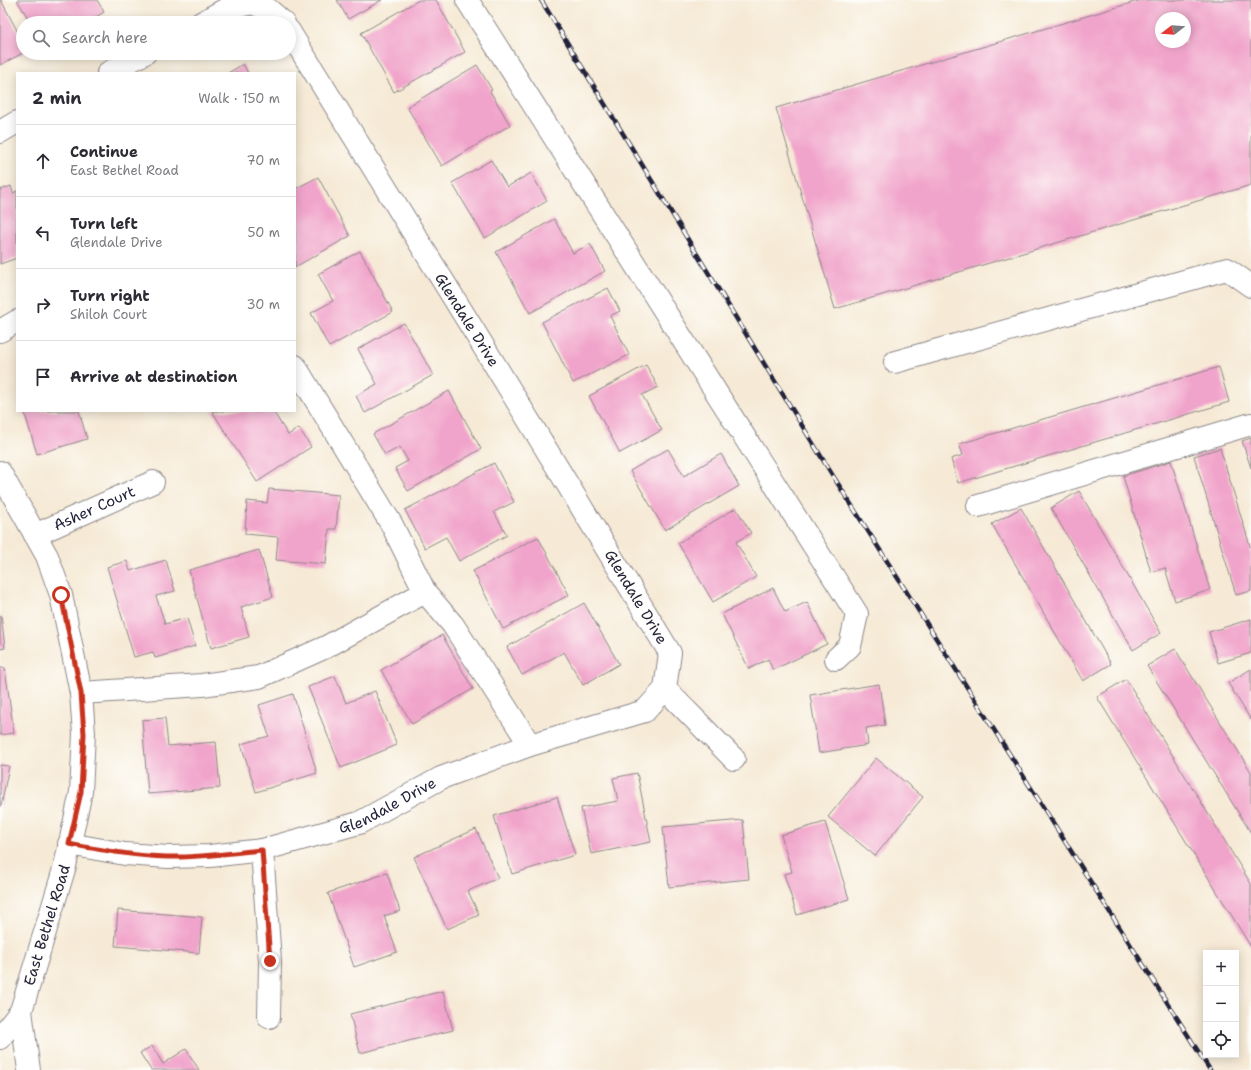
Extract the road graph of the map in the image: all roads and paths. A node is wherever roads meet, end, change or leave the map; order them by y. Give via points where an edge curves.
1 (466, 0) edge
2 (223, 5) edge
3 (210, 16) edge
4 (276, 16) edge
5 (296, 42) edge
6 (132, 60) edge
7 (110, 72) edge
8 (16, 123) edge
9 (0, 132) edge
10 (1251, 286) edge
11 (16, 322) edge
12 (0, 331) edge
13 (895, 362) dead end
14 (296, 368) edge
15 (1251, 424) edge
16 (0, 472) edge
17 (153, 482) dead end
18 (978, 506) dead end
19 (35, 535) junction
20 (425, 592) junction
21 (836, 659) dead end
22 (666, 689) junction
23 (81, 693) junction
24 (530, 745) junction
25 (734, 759) dead end
26 (69, 844) junction
27 (262, 850) junction
28 (21, 1011) junction
29 (268, 1016) dead end
30 (0, 1038) edge
31 (29, 1070) edge

1 - 21 street via 857,614 850,646
2 - 3 street
2 - 4 street via 252,3
5 - 22 street, Glendale Drive via 670,652
6 - 7 street
8 - 9 street
10 - 13 street via 1228,269
11 - 12 street
14 - 20 street via 392,525
15 - 18 street
16 - 19 street, East Bethel Road
17 - 19 street, Asher Court
19 - 23 street, East Bethel Road via 47,556 61,595
20 - 23 street via 326,648 259,677 202,685
20 - 24 street via 453,625
22 - 24 street, Glendale Drive via 645,711
22 - 25 street
23 - 26 street, East Bethel Road via 84,734 81,792
24 - 27 street, Glendale Drive via 441,778 359,823
26 - 27 street, Glendale Drive via 125,854 168,857 210,856
26 - 28 street, East Bethel Road via 65,866
27 - 29 street via 270,961
28 - 30 street, East Bethel Road
28 - 31 street, East Bethel Road

